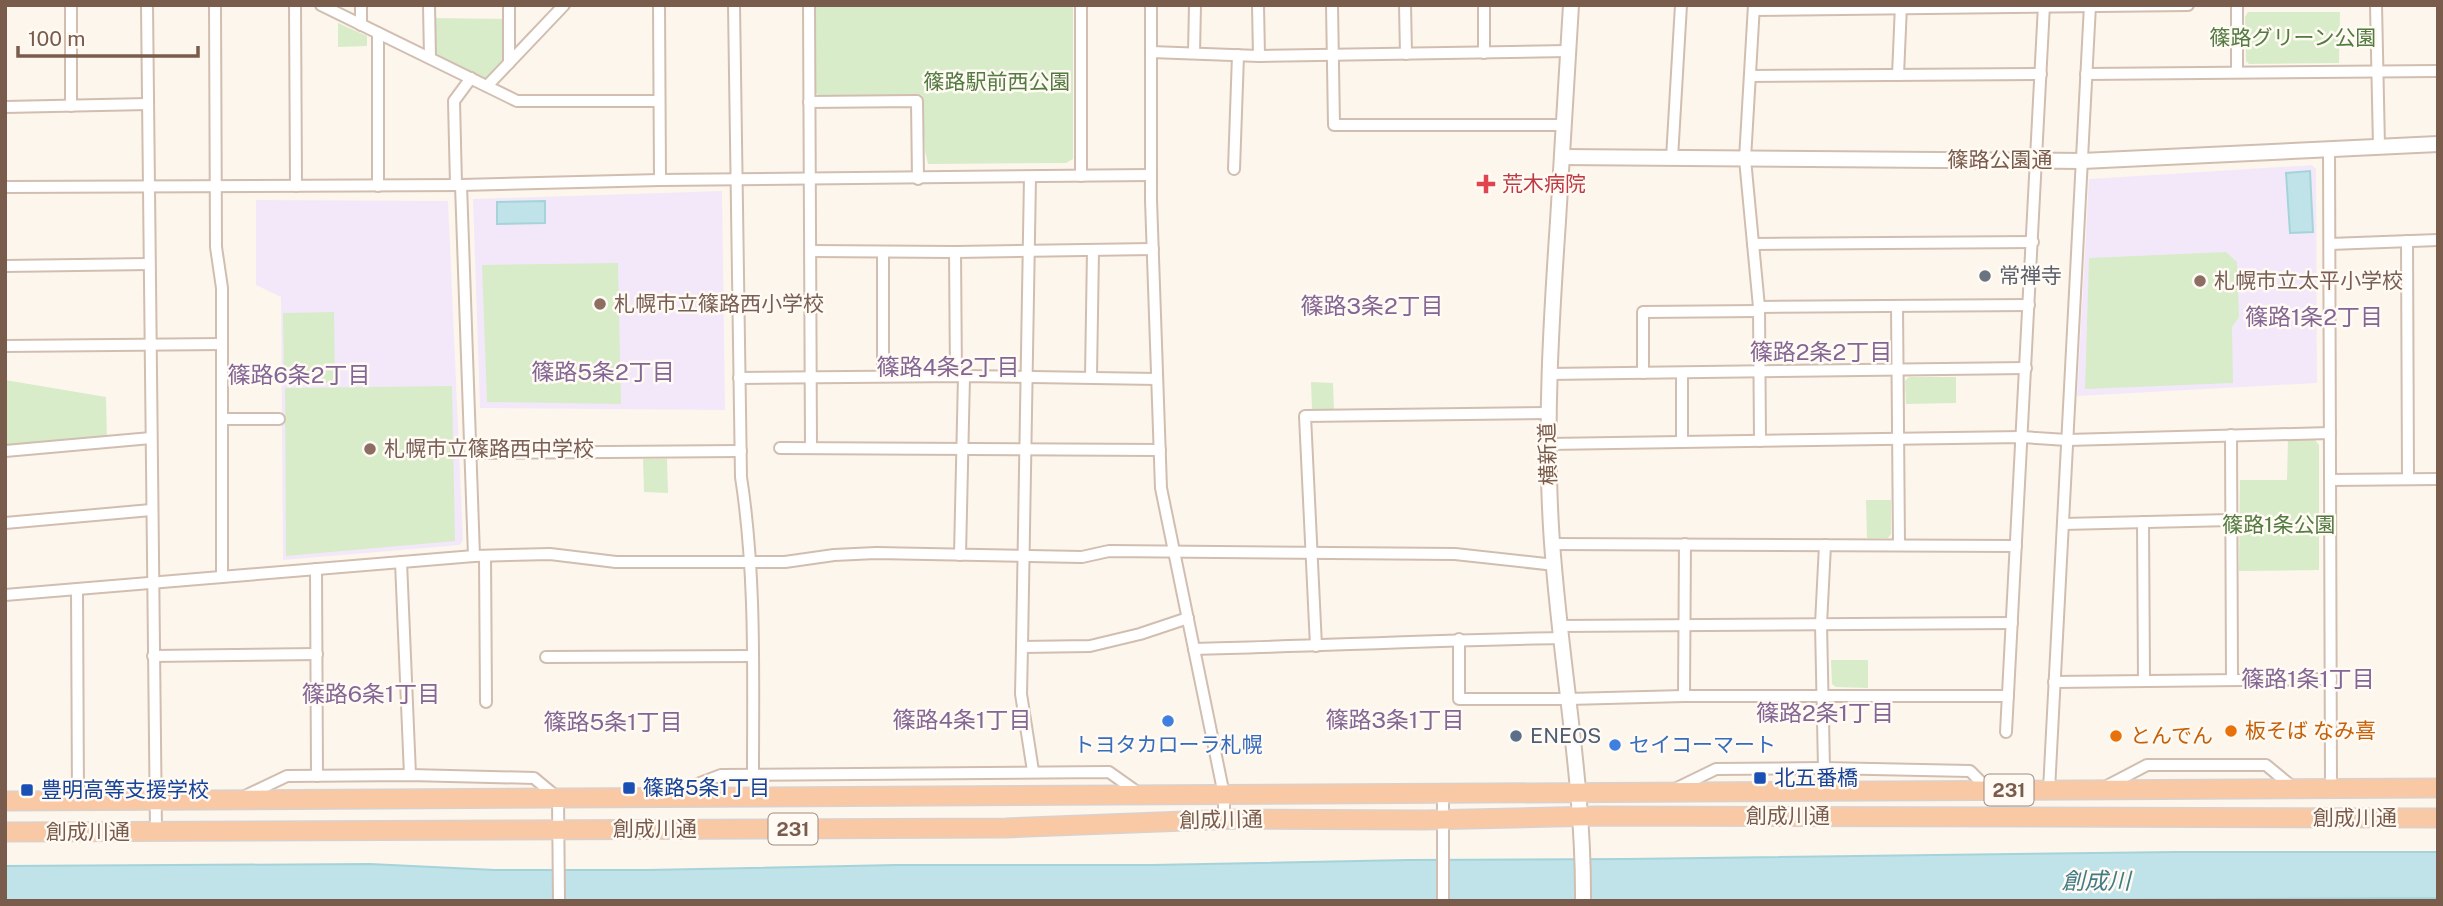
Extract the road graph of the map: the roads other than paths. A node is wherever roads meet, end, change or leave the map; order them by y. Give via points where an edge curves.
1 (71, 5) edge
2 (148, 5) edge
3 (215, 5) edge
4 (295, 5) edge
5 (321, 5) edge
6 (361, 5) edge
7 (429, 5) edge
8 (509, 5) edge
9 (564, 5) edge
10 (659, 5) edge
11 (734, 5) edge
12 (809, 5) edge
13 (1081, 5) edge
14 (1151, 5) edge
15 (1195, 5) edge
16 (1258, 5) edge
17 (1332, 5) edge
18 (1405, 5) edge
19 (1484, 5) edge
20 (1571, 5) edge
21 (1681, 5) edge
22 (2163, 5) edge
23 (2188, 5) edge
24 (2237, 5) edge
25 (2376, 5) edge
26 (1972, 6) edge
27 (2044, 6) edge
28 (2090, 6) edge
29 (1831, 7) edge
30 (1901, 7) edge
31 (1754, 8) edge
32 (361, 25) junction
33 (378, 33) junction
34 (1568, 51) junction
35 (1151, 52) junction
36 (1194, 53) junction
37 (1484, 53) junction
38 (1406, 54) junction
39 (1238, 55) junction
40 (1333, 55) junction
41 (1259, 56) junction
42 (430, 58) junction
43 (509, 63) junction
44 (2377, 71) junction
45 (2438, 71) edge
46 (2237, 72) junction
47 (2041, 74) junction
48 (2087, 74) junction
49 (1898, 75) junction
50 (1750, 76) junction
51 (471, 78) junction
52 (487, 86) junction
53 (659, 100) junction
54 (810, 102) junction
55 (148, 104) junction
56 (71, 106) junction
57 (5, 107) edge
58 (1564, 124) junction
59 (2438, 144) edge
60 (2379, 147) junction
61 (2329, 149) junction
62 (1562, 157) junction
63 (1672, 158) junction
64 (1745, 159) junction
65 (2037, 160) junction
66 (2082, 161) junction
67 (1234, 169) dead end
68 (1151, 175) junction
69 (1081, 176) junction
70 (1030, 177) junction
71 (810, 178) junction
72 (918, 179) junction
73 (660, 180) junction
74 (735, 180) junction
75 (149, 186) junction
76 (216, 186) junction
77 (296, 186) junction
78 (378, 186) junction
79 (458, 186) junction
80 (5, 187) edge
81 (2438, 240) edge
82 (2407, 241) junction
83 (2033, 242) junction
84 (1753, 244) junction
85 (2330, 244) junction
86 (1153, 249) junction
87 (1093, 250) junction
88 (811, 251) junction
89 (1029, 251) junction
90 (883, 252) junction
91 (955, 252) junction
92 (149, 264) junction
93 (5, 265) edge
94 (2029, 304) junction
95 (1897, 306) junction
96 (1759, 309) junction
97 (222, 344) junction
98 (150, 345) junction
99 (5, 346) edge
100 (2026, 368) junction
101 (1897, 370) junction
102 (1760, 372) junction
103 (1643, 373) junction
104 (1682, 373) junction
105 (1548, 374) junction
106 (883, 376) junction
107 (960, 376) junction
108 (739, 377) junction
109 (812, 377) junction
110 (1026, 377) junction
111 (1091, 377) junction
112 (1157, 379) junction
113 (1547, 413) junction
114 (222, 419) junction
115 (279, 419) dead end
116 (2330, 433) junction
117 (2231, 435) junction
118 (2022, 437) junction
119 (151, 438) junction
120 (1898, 439) junction
121 (2067, 440) junction
122 (1760, 441) junction
123 (1682, 442) junction
124 (1548, 444) junction
125 (780, 448) dead end
126 (811, 448) junction
127 (962, 449) junction
128 (1026, 449) junction
129 (1160, 450) junction
130 (741, 451) junction
131 (5, 452) edge
132 (470, 453) junction
133 (2330, 480) junction
134 (2408, 480) junction
135 (2438, 480) edge
136 (151, 510) junction
137 (2231, 520) junction
138 (2143, 522) junction
139 (5, 523) edge
140 (2063, 524) junction
141 (1552, 544) junction
142 (1685, 544) junction
143 (1825, 545) junction
144 (1899, 545) junction
145 (2016, 545) junction
146 (1174, 552) junction
147 (1312, 553) junction
148 (960, 555) junction
149 (479, 556) junction
150 (1023, 556) junction
151 (401, 562) junction
152 (748, 562) junction
153 (1555, 565) junction
154 (316, 569) junction
155 (222, 577) junction
156 (152, 582) junction
157 (77, 589) junction
158 (5, 596) edge
159 (1188, 618) junction
160 (2012, 623) junction
161 (1821, 624) junction
162 (1685, 625) junction
163 (1560, 632) junction
164 (1459, 639) junction
165 (1316, 646) junction
166 (1022, 647) junction
167 (1194, 649) junction
168 (317, 654) junction
169 (153, 656) junction
170 (752, 656) junction
171 (546, 657) dead end
172 (2331, 679) junction
173 (2232, 680) junction
174 (2144, 681) junction
175 (2054, 682) junction
176 (1684, 696) junction
177 (1821, 696) junction
178 (2008, 696) junction
179 (1568, 699) junction
180 (486, 702) dead end
181 (2006, 732) dead end
182 (1824, 768) junction
183 (1033, 771) junction
184 (753, 773) junction
185 (410, 775) junction
186 (317, 776) junction
187 (2438, 788) edge
188 (2295, 789) junction
189 (2331, 789) junction
190 (1990, 790) junction
191 (2049, 790) junction
192 (2099, 790) junction
193 (1579, 792) junction
194 (1670, 792) junction
195 (1443, 793) junction
196 (1141, 794) junction
197 (1007, 795) junction
198 (1224, 795) junction
199 (664, 797) junction
200 (558, 798) junction
201 (78, 800) junction
202 (155, 800) junction
203 (236, 800) junction
204 (5, 801) edge
205 (1580, 816) junction
206 (2438, 818) edge
207 (1224, 819) junction
208 (1443, 819) junction
209 (1006, 828) junction
210 (558, 830) junction
211 (5, 832) edge
212 (156, 832) junction
213 (559, 901) edge
214 (1443, 901) edge
215 (1583, 901) edge

1 - 56 street
2 - 55 street
3 - 76 street
4 - 77 street
5 - 32 street
6 - 32 street
7 - 42 street
8 - 43 street
9 - 43 street
10 - 53 street
11 - 74 street
12 - 54 street
13 - 69 street
14 - 35 street
15 - 36 street
16 - 41 street
17 - 40 street
18 - 38 street
19 - 37 street
20 - 34 street, 横新道
21 - 63 street
22 - 23 street
22 - 28 street
24 - 46 street
25 - 44 street
26 - 27 street
26 - 30 street
27 - 28 street
27 - 47 street
28 - 48 street
29 - 30 street
29 - 31 street
30 - 49 street
31 - 50 street
32 - 33 street
33 - 42 street
33 - 78 street
34 - 37 street
34 - 58 street, 横新道
35 - 36 street
35 - 68 street
36 - 39 street
37 - 38 street
38 - 40 street
39 - 41 street
39 - 67 street
40 - 41 street
40 - 58 street via 1334,125
42 - 51 street
43 - 52 street
44 - 45 street
44 - 46 street
44 - 60 street
46 - 48 street
47 - 49 street
47 - 65 street
48 - 66 street
49 - 50 street
50 - 64 street
51 - 52 street
51 - 79 street via 454,100
52 - 53 street via 517,101
53 - 73 street
54 - 71 street
54 - 72 street via 916,101
55 - 56 street
55 - 75 street
56 - 57 street
58 - 62 street, 横新道
59 - 60 street, 篠路公園通
60 - 61 street, 篠路公園通
61 - 66 street, 篠路公園通
61 - 85 street
62 - 63 street, 篠路公園通
62 - 105 street, 横新道
63 - 64 street, 篠路公園通
64 - 65 street, 篠路公園通
64 - 84 street
65 - 66 street, 篠路公園通
65 - 83 street
66 - 121 street
68 - 69 street
68 - 86 street
69 - 70 street
70 - 72 street
70 - 89 street
71 - 72 street
71 - 74 street
71 - 88 street
73 - 74 street
73 - 79 street
74 - 108 street
75 - 76 street
75 - 80 street
75 - 92 street
76 - 77 street
76 - 97 street
77 - 78 street
78 - 79 street
79 - 132 street
81 - 82 street
82 - 85 street
82 - 134 street
83 - 84 street
83 - 94 street
84 - 96 street
85 - 116 street
86 - 87 street
86 - 112 street
87 - 89 street
87 - 111 street
88 - 90 street
88 - 109 street
89 - 91 street
89 - 110 street
90 - 91 street
90 - 106 street
91 - 107 street
92 - 93 street
92 - 98 street
94 - 95 street
94 - 100 street
95 - 96 street
95 - 101 street
96 - 102 street
96 - 103 street via 1643,312
97 - 98 street
97 - 114 street
98 - 99 street
98 - 119 street
100 - 101 street
100 - 118 street
101 - 102 street
101 - 120 street
102 - 104 street
102 - 122 street
103 - 104 street
103 - 105 street
104 - 123 street
105 - 113 street, 横新道
106 - 107 street
106 - 109 street
107 - 110 street
107 - 127 street
108 - 109 street
108 - 130 street
109 - 126 street
110 - 111 street
110 - 128 street
111 - 112 street
112 - 129 street
113 - 124 street, 横新道
113 - 147 street via 1305,416
114 - 115 street
114 - 155 street
116 - 117 street
116 - 133 street
117 - 121 street
117 - 137 street
118 - 120 street
118 - 121 street
118 - 145 street
119 - 131 street
119 - 136 street
120 - 122 street
120 - 144 street
121 - 140 street
122 - 123 street
123 - 124 street
124 - 141 street, 横新道
125 - 126 street
126 - 127 street
127 - 128 street
127 - 148 street
128 - 129 street
128 - 150 street
129 - 146 street via 1161,488
130 - 132 street
130 - 152 street
132 - 149 street
133 - 134 street
133 - 172 street
134 - 135 street
136 - 139 street
136 - 156 street
137 - 138 street
137 - 173 street
138 - 140 street
138 - 174 street
140 - 175 street
141 - 142 street
141 - 153 street, 横新道
142 - 143 street
142 - 162 street
143 - 144 street
143 - 161 street
144 - 145 street
145 - 160 street
146 - 147 street
146 - 150 street
146 - 159 street
147 - 153 street via 1455,554
147 - 165 street
148 - 150 street
148 - 152 street via 876,553
149 - 151 street
149 - 152 street via 551,554 616,562
149 - 180 street
150 - 166 street
151 - 154 street
151 - 185 street
152 - 170 street
153 - 163 street, 横新道
154 - 155 street
154 - 168 street
155 - 156 street
156 - 157 street
156 - 169 street
157 - 158 street
157 - 201 street
159 - 166 street via 1090,646
159 - 167 street
160 - 161 street
160 - 178 street
161 - 162 street
161 - 177 street
162 - 163 street
162 - 176 street
163 - 164 street
163 - 179 street, 横新道
164 - 165 street
164 - 179 street via 1459,699
165 - 167 street
166 - 183 street via 1021,694
167 - 198 street
168 - 169 street
168 - 186 street
169 - 202 street
170 - 171 street
170 - 184 street
172 - 173 street
172 - 189 street
173 - 174 street
174 - 175 street
175 - 191 street
176 - 177 street
176 - 179 street
177 - 178 street
177 - 182 street
178 - 181 street
179 - 193 street, 横新道
182 - 190 street via 1969,771
182 - 194 street via 1716,769
183 - 184 street
183 - 196 street via 1109,772
184 - 199 street via 721,775
185 - 186 street
185 - 200 street via 534,778
186 - 203 street via 287,776
187 - 189 highway, 創成川通 / 231
188 - 189 highway, 創成川通 / 231
188 - 192 highway, 創成川通 / 231
188 - 192 street via 2266,765 2147,765
190 - 191 highway, 創成川通 / 231
190 - 194 highway, 創成川通 / 231
191 - 192 highway, 創成川通 / 231
193 - 194 highway, 創成川通 / 231
193 - 195 highway, 創成川通 / 231
193 - 205 street, 横新道
195 - 198 highway, 創成川通 / 231
195 - 208 street
196 - 197 highway, 創成川通 / 231
196 - 198 highway, 創成川通 / 231
197 - 199 highway, 創成川通 / 231
197 - 209 highway
198 - 207 street
199 - 200 highway, 創成川通 / 231
200 - 203 highway, 創成川通 / 231
200 - 210 street
201 - 202 highway, 創成川通 / 231
201 - 204 highway, 創成川通 / 231
202 - 203 highway, 創成川通 / 231
202 - 212 street
205 - 206 highway, 創成川通 / 231
205 - 208 highway, 創成川通 / 231
205 - 215 street, 横新道
207 - 208 highway, 創成川通 / 231
207 - 209 highway, 創成川通 / 231
208 - 214 street
209 - 210 highway, 創成川通 / 231
210 - 212 highway, 創成川通 / 231
210 - 213 street
211 - 212 highway, 創成川通 / 231

